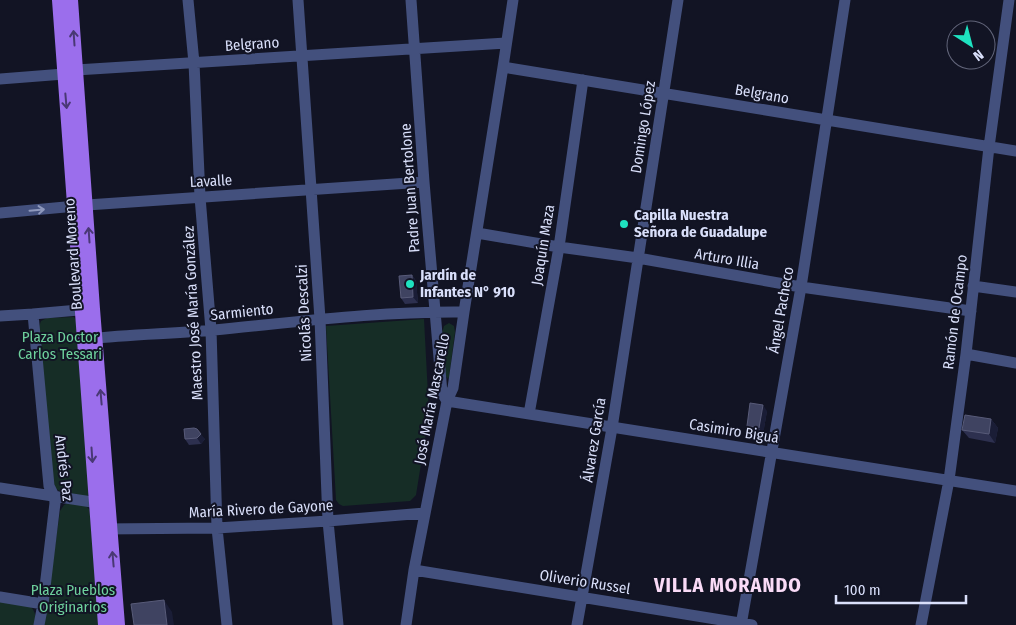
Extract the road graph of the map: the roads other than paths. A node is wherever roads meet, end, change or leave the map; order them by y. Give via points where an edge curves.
1 (58, 0) edge
2 (71, 0) edge
3 (188, 0) edge
4 (298, 0) edge
5 (411, 0) edge
6 (513, 0) edge
7 (678, 0) edge
8 (845, 0) edge
9 (1009, 0) edge
10 (506, 43) junction
11 (415, 48) junction
12 (302, 56) junction
13 (194, 63) junction
14 (504, 67) junction
15 (70, 72) junction
16 (0, 80) edge
17 (583, 80) junction
18 (663, 93) junction
19 (826, 120) junction
20 (989, 147) junction
21 (1016, 152) edge
22 (424, 182) junction
23 (312, 191) junction
24 (200, 197) junction
25 (80, 206) junction
26 (0, 213) edge
27 (477, 233) junction
28 (559, 247) junction
29 (638, 258) junction
30 (800, 286) junction
31 (974, 286) junction
32 (1016, 292) edge
33 (88, 309) junction
34 (971, 311) junction
35 (435, 312) junction
36 (464, 312) junction
37 (33, 314) junction
38 (0, 316) edge
39 (320, 319) junction
40 (211, 330) junction
41 (90, 339) junction
42 (966, 354) junction
43 (1016, 363) edge
44 (447, 402) junction
45 (529, 414) junction
46 (612, 428) junction
47 (772, 452) junction
48 (949, 480) junction
49 (0, 488) edge
50 (1016, 491) edge
51 (54, 496) junction
52 (103, 503) junction
53 (425, 513) junction
54 (328, 521) junction
55 (217, 528) junction
56 (104, 529) junction
57 (414, 570) junction
58 (0, 597) edge
59 (582, 597) junction
60 (43, 604) junction
61 (745, 624) edge
62 (39, 625) edge
63 (105, 625) edge
64 (118, 625) edge
65 (227, 625) edge
66 (338, 625) edge
67 (406, 625) edge
68 (577, 625) edge
69 (921, 625) edge

1 - 15 main road, Boulevard Moreno
15 -> 2 main road, Boulevard Moreno
3 - 13 street, Maestro José María González
4 - 12 street, Nicolás Descalzi
5 - 11 street, Padre Juan Bertolone
6 - 10 street, José María Mascarello
7 - 18 street, Domingo López
8 - 19 street, Ángel Pacheco
9 - 20 street, Ramón de Ocampo
10 - 11 street, Belgrano
10 - 14 street, José María Mascarello
11 - 12 street, Belgrano
11 - 22 street, Padre Juan Bertolone
12 - 13 street, Belgrano
12 - 23 street, Nicolás Descalzi
13 - 15 street, Belgrano
13 - 24 street, Maestro José María González
14 - 17 street, Belgrano
14 - 27 street, José María Mascarello
15 - 16 street, Belgrano
15 - 25 main road, Boulevard Moreno via 73,183
17 - 18 street, Belgrano
17 - 28 street, Joaquín Maza
18 - 19 street, Belgrano
18 - 29 street, Domingo López
19 - 20 street, Belgrano
19 - 30 street, Ángel Pacheco
20 - 21 street, Belgrano
20 - 31 street, Ramón de Ocampo
22 - 23 street, Lavalle
22 - 35 street, Padre Juan Bertolone
23 - 24 street, Lavalle
23 - 39 street, Nicolás Descalzi
24 - 25 street, Lavalle
24 - 40 street, Maestro José María González
26 -> 25 street, Lavalle
25 - 33 main road, Boulevard Moreno
27 - 28 street, Arturo Illia
27 - 36 street, José María Mascarello
28 - 29 street, Arturo Illia
28 - 45 street, Joaquín Maza
29 - 30 street, Arturo Illia
29 - 46 street, Álvarez García
30 - 34 street, Arturo Illia
30 - 47 street, Ángel Pacheco
31 - 32 street
31 - 34 street, Ramón de Ocampo
33 - 37 street
33 - 41 main road, Boulevard Moreno
34 - 42 street, Ramón de Ocampo
35 - 36 street, Sarmiento
35 - 39 street, Sarmiento
35 - 44 street, Padre Juan Bertolone via 442,393
36 - 44 street, José María Mascarello via 453,388
37 - 38 street
37 - 51 street, Andrés Paz via 49,486
39 - 40 street, Sarmiento
39 - 54 street, Nicolás Descalzi
40 - 41 street, Sarmiento
40 - 55 street, Maestro José María González
41 - 52 main road, Boulevard Moreno
42 - 43 street
42 - 48 street, Ramón de Ocampo
44 - 45 street, Casimiro Biguá
44 - 53 street, José María Mascarello
45 - 46 street, Casimiro Biguá
46 - 47 street, Casimiro Biguá
46 - 59 street, Álvarez García
47 - 48 street, Casimiro Biguá
47 - 61 street, Ángel Pacheco
48 - 50 street, Casimiro Biguá
48 - 69 street, Ramón de Ocampo
49 - 51 street
51 - 52 street
51 - 60 street, Andrés Paz
52 - 56 main road, Boulevard Moreno
53 - 54 street, María Rivero de Gayone
53 - 57 street, José María Mascarello
54 - 55 street, María Rivero de Gayone
54 - 66 street, Nicolás Descalzi
55 - 56 street, María Rivero de Gayone
55 - 65 street, Maestro José María González
56 - 63 main road, Boulevard Moreno via 99,553
64 -> 56 main road, Boulevard Moreno
57 - 59 street, Oliverio Russel
57 - 67 street, José María Mascarello
58 - 60 street
59 - 61 street, Oliverio Russel
59 - 68 street, Álvarez García
60 - 62 street, Andrés Paz

